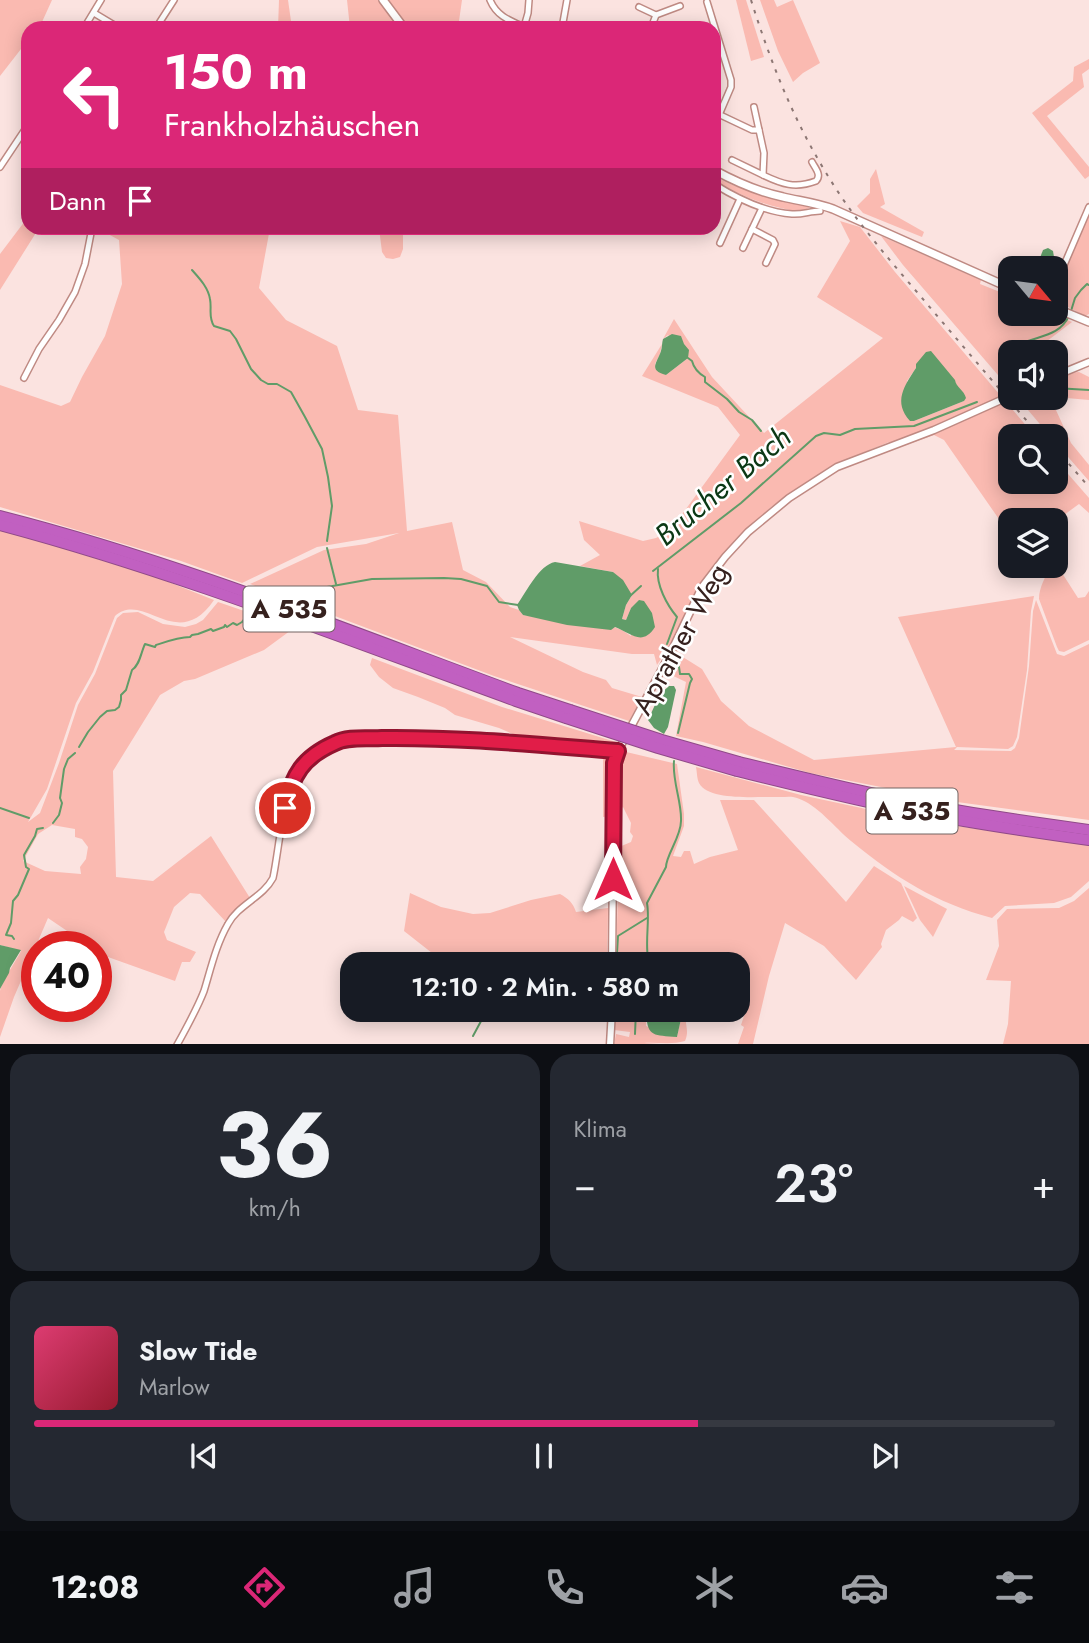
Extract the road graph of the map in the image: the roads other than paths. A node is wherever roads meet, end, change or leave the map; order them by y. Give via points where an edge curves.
1 (101, 0) edge
2 (174, 0) edge
3 (383, 0) edge
4 (490, 0) edge
5 (528, 0) edge
6 (567, 0) edge
7 (707, 2) dead end
8 (680, 6) dead end
9 (639, 7) dead end
10 (94, 13) junction
11 (656, 15) junction
12 (89, 21) edge
13 (107, 21) edge
14 (160, 21) edge
15 (399, 21) edge
16 (512, 21) edge
17 (526, 21) edge
18 (563, 21) edge
19 (654, 21) edge
20 (713, 21) edge
21 (721, 48) edge
22 (721, 106) edge
23 (754, 107) dead end
24 (721, 115) edge
25 (759, 130) junction
26 (21, 135) edge
27 (7, 154) junction
28 (0, 158) edge
29 (732, 160) dead end
30 (812, 162) dead end
31 (0, 167) edge
32 (721, 173) edge
33 (763, 175) junction
34 (721, 188) edge
35 (740, 199) junction
36 (1089, 207) edge
37 (762, 208) junction
38 (820, 211) dead end
39 (752, 229) junction
40 (91, 235) edge
41 (720, 243) dead end
42 (743, 248) dead end
43 (1068, 256) edge
44 (766, 263) dead end
45 (998, 283) edge
46 (1068, 313) edge
47 (1089, 323) edge
48 (1089, 362) edge
49 (1068, 371) edge
50 (24, 378) dead end
51 (998, 401) edge
52 (0, 516) edge
53 (0, 525) edge
54 (186, 576) junction
55 (618, 751) junction
56 (738, 766) junction
57 (1089, 830) edge
58 (1089, 840) edge
59 (612, 952) edge
60 (611, 1022) edge
61 (178, 1044) edge
62 (610, 1044) edge

1 - 10 street
2 - 14 street
3 - 15 main road
4 - 16 street via 500,15
5 - 17 street
6 - 18 street
7 - 20 street
8 - 11 street
9 - 11 street
10 - 12 street
10 - 13 street
11 - 19 street
21 - 22 street via 731,87
23 - 25 street
24 - 25 street
25 - 33 street
26 - 27 street
27 - 28 street
27 - 31 street
29 - 33 street
30 - 33 street via 819,176 813,183 793,186
32 - 45 main road via 768,193 825,206
34 - 35 street
35 - 37 street
35 - 41 street
36 - 43 street
37 - 38 street via 795,215
37 - 39 street
39 - 42 street
39 - 44 street via 775,244
40 - 50 street via 78,285
46 - 47 main road
48 - 49 street
51 - 55 street, Aprather Weg via 837,467 758,523 702,587
52 - 54 highway, A 535 via 101,544
53 - 54 highway, A 535
54 - 56 highway, A 535, bridge via 568,714
55 - 59 street, Aprather Weg via 614,763
55 - 61 street via 397,738 341,740 326,747 295,775 273,878 229,921 201,998
56 - 57 highway, A 535 via 960,811
56 - 58 highway, A 535 via 838,796 918,813
60 - 62 street

